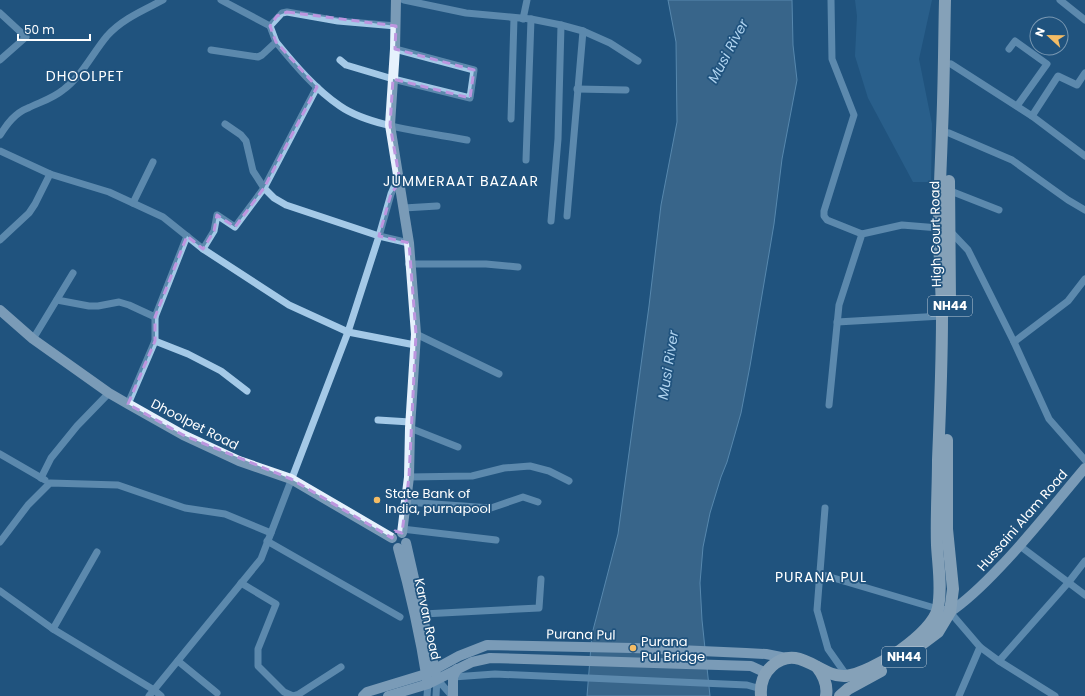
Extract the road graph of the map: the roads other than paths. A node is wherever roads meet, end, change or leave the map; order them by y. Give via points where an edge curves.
1 (163, 0) edge
2 (221, 0) edge
3 (396, 0) edge
4 (404, 0) edge
5 (527, 0) edge
6 (831, 0) edge
7 (945, 0) edge
8 (952, 0) edge
9 (1060, 0) edge
10 (0, 13) edge
11 (514, 18) junction
12 (522, 19) junction
13 (531, 20) junction
14 (1085, 20) edge
15 (561, 25) junction
16 (270, 26) junction
17 (396, 26) junction
18 (583, 31) junction
19 (276, 42) junction
20 (395, 49) junction
21 (1009, 49) dead end
22 (211, 50) dead end
23 (0, 60) edge
24 (340, 60) dead end
25 (638, 61) dead end
26 (951, 64) junction
27 (1085, 73) edge
28 (393, 79) junction
29 (317, 87) junction
30 (577, 89) junction
31 (626, 90) dead end
32 (1017, 106) junction
33 (1032, 116) junction
34 (511, 119) dead end
35 (225, 124) dead end
36 (390, 125) junction
37 (949, 133) junction
38 (0, 135) edge
39 (467, 140) dead end
40 (0, 151) edge
41 (1085, 156) edge
42 (526, 160) dead end
43 (153, 162) dead end
44 (50, 174) junction
45 (400, 181) junction
46 (264, 188) junction
47 (948, 190) junction
48 (133, 203) junction
49 (437, 206) dead end
50 (404, 208) junction
51 (1000, 210) dead end
52 (1085, 210) edge
53 (567, 216) dead end
54 (551, 221) dead end
55 (944, 229) junction
56 (862, 234) junction
57 (187, 236) junction
58 (379, 236) junction
59 (0, 240) edge
60 (409, 243) junction
61 (203, 249) junction
62 (409, 264) junction
63 (518, 267) dead end
64 (73, 273) dead end
65 (1085, 279) edge
66 (57, 300) junction
67 (0, 310) edge
68 (942, 316) junction
69 (155, 317) junction
70 (837, 322) junction
71 (348, 332) junction
72 (416, 334) junction
73 (33, 339) junction
74 (155, 341) junction
75 (1014, 342) junction
76 (415, 345) junction
77 (499, 374) dead end
78 (247, 391) dead end
79 (109, 393) junction
80 (128, 404) junction
81 (829, 405) dead end
82 (378, 420) dead end
83 (410, 425) junction
84 (458, 447) dead end
85 (0, 454) edge
86 (1085, 460) edge
87 (1085, 468) edge
88 (409, 477) junction
89 (41, 478) junction
90 (291, 479) junction
91 (569, 482) dead end
92 (50, 483) junction
93 (406, 502) junction
94 (538, 502) dead end
95 (825, 508) dead end
96 (402, 531) junction
97 (271, 533) junction
98 (392, 538) junction
99 (496, 540) dead end
100 (267, 541) junction
101 (0, 542) edge
102 (402, 545) junction
103 (1020, 546) junction
104 (97, 552) dead end
105 (1085, 561) edge
106 (820, 574) junction
107 (541, 578) dead end
108 (241, 583) junction
109 (1068, 583) junction
110 (0, 591) edge
111 (1085, 595) edge
112 (944, 610) junction
113 (423, 614) junction
114 (400, 618) dead end
115 (53, 629) junction
116 (980, 647) junction
117 (786, 658) junction
118 (178, 661) junction
119 (999, 661) junction
120 (813, 663) junction
121 (341, 667) dead end
122 (455, 673) junction
123 (766, 673) junction
124 (432, 676) junction
125 (847, 676) junction
126 (761, 692) edge
127 (152, 693) edge
128 (217, 693) dead end
129 (161, 696) edge
130 (293, 696) edge
131 (363, 696) edge
132 (388, 696) edge
133 (427, 696) edge
134 (436, 696) edge
135 (452, 696) edge
136 (826, 696) edge
137 (840, 696) edge
138 (959, 696) edge
139 (1055, 696) edge

1 - 38 street via 119,24 63,90 49,100 16,115
2 - 16 street
3 - 17 main road
4 - 11 street via 466,13
5 - 12 street
6 - 56 street via 832,59 854,115 824,216 827,220
7 - 55 highway, High Court Road / NH44
8 - 26 highway, High Court Road / NH44
9 - 14 street
10 - 23 street via 26,37
11 - 12 street
11 - 34 street
12 - 13 street
13 - 15 street
13 - 42 street
15 - 18 street
15 - 54 street via 558,139
16 - 17 street via 282,13 287,12 338,21
16 - 19 street
17 - 20 main road
18 - 25 street via 610,43
18 - 30 street
19 - 22 street via 258,57
19 - 29 street
20 - 28 main road
20 - 28 street via 474,70 470,98
21 - 32 street via 1016,41 1047,64
24 - 28 street
26 - 32 street
26 - 37 highway, High Court Road / NH44
27 - 33 street via 1077,85 1058,76
28 - 36 main road
29 - 36 street via 341,107 356,115
29 - 46 street
30 - 31 street
30 - 53 street
32 - 33 street
33 - 41 street
35 - 46 street via 246,141 253,171
36 - 39 street
36 - 45 main road
37 - 47 highway, High Court Road / NH44
37 - 52 street via 1012,160
40 - 44 street
43 - 48 street
44 - 48 street via 109,192
44 - 59 street via 29,213
45 - 50 main road
45 - 58 street via 391,194
46 - 58 street via 286,205
46 - 61 street via 235,227 217,215 214,231
47 - 51 street
47 - 55 highway, High Court Road / NH44
48 - 57 street via 163,217
49 - 50 street
50 - 60 main road
55 - 56 street via 902,225
55 - 68 highway, High Court Road / NH44
55 - 75 street via 968,250
55 - 112 highway, High Court Road / NH44 via 950,316 947,529 953,589
56 - 70 street via 839,305
57 - 61 street
57 - 69 street
58 - 60 street
58 - 71 street
60 - 62 main road
61 - 71 street via 290,305
62 - 63 street via 486,264
62 - 72 main road
64 - 66 street
65 - 75 street via 1068,301
66 - 69 street via 89,306 119,302
66 - 73 street
67 - 73 main road, Dhoolpet Road
68 - 70 street
68 - 112 highway, High Court Road / NH44 via 936,528 939,582
69 - 74 street
70 - 81 street
71 - 76 street
71 - 90 street
72 - 76 main road
72 - 77 street
73 - 79 main road, Dhoolpet Road
74 - 78 street via 221,371
74 - 80 street
75 - 86 street via 1049,419
76 - 83 main road
79 - 80 main road, Dhoolpet Road
79 - 89 street via 77,426 52,458
80 - 90 main road, Dhoolpet Road via 183,435 239,461
82 - 83 street
83 - 84 street
83 - 88 main road
85 - 89 street
87 - 103 main road, Hussaini Alam Road
88 - 91 street via 472,476 504,468 530,466 549,471
88 - 93 main road
89 - 92 street
90 - 97 street
90 - 98 main road, Dhoolpet Road
92 - 97 street via 118,485 185,508 225,514
92 - 101 street via 28,505
93 - 94 street via 491,508 523,497
93 - 96 main road
95 - 106 street
96 - 98 main road via 395,533
96 - 99 street
96 - 102 main road via 406,536
97 - 100 street
98 - 102 main road via 393,545
100 - 108 street via 261,559
100 - 114 street
102 - 113 main road
102 - 124 main road, Karvan Road via 407,579
103 - 109 street
103 - 112 main road, Hussaini Alam Road via 965,602
104 - 115 street
105 - 109 street
106 - 112 street
106 - 125 street via 818,610 828,648
107 - 113 street via 539,608
108 - 118 street
108 - 130 street via 276,604 258,649 258,666 284,692
109 - 111 street
109 - 119 street
110 - 115 street
112 - 116 street
112 - 125 highway, NH44 via 915,640 868,669
112 - 137 highway, NH44 via 938,632 905,657
113 - 124 main road
115 - 127 street
116 - 119 street
116 - 138 street
117 - 120 highway via 800,658
117 - 123 highway via 774,664
117 - 124 main road, Purana Pul via 766,654 633,648 488,645 459,656
118 - 127 street
118 - 128 street
119 - 139 street
120 - 125 highway via 825,671
120 - 136 highway via 823,674
121 - 130 street
122 - 123 main road, Purana Pul via 472,662 490,658 751,666
122 - 124 main road, Purana Pul
122 - 126 street via 747,686
122 - 135 main road
123 - 126 highway via 761,683
124 - 131 main road via 367,692
124 - 132 main road
124 - 133 street, Karvan Road
124 - 134 street
124 - 134 street
124 - 135 street
127 - 129 street

